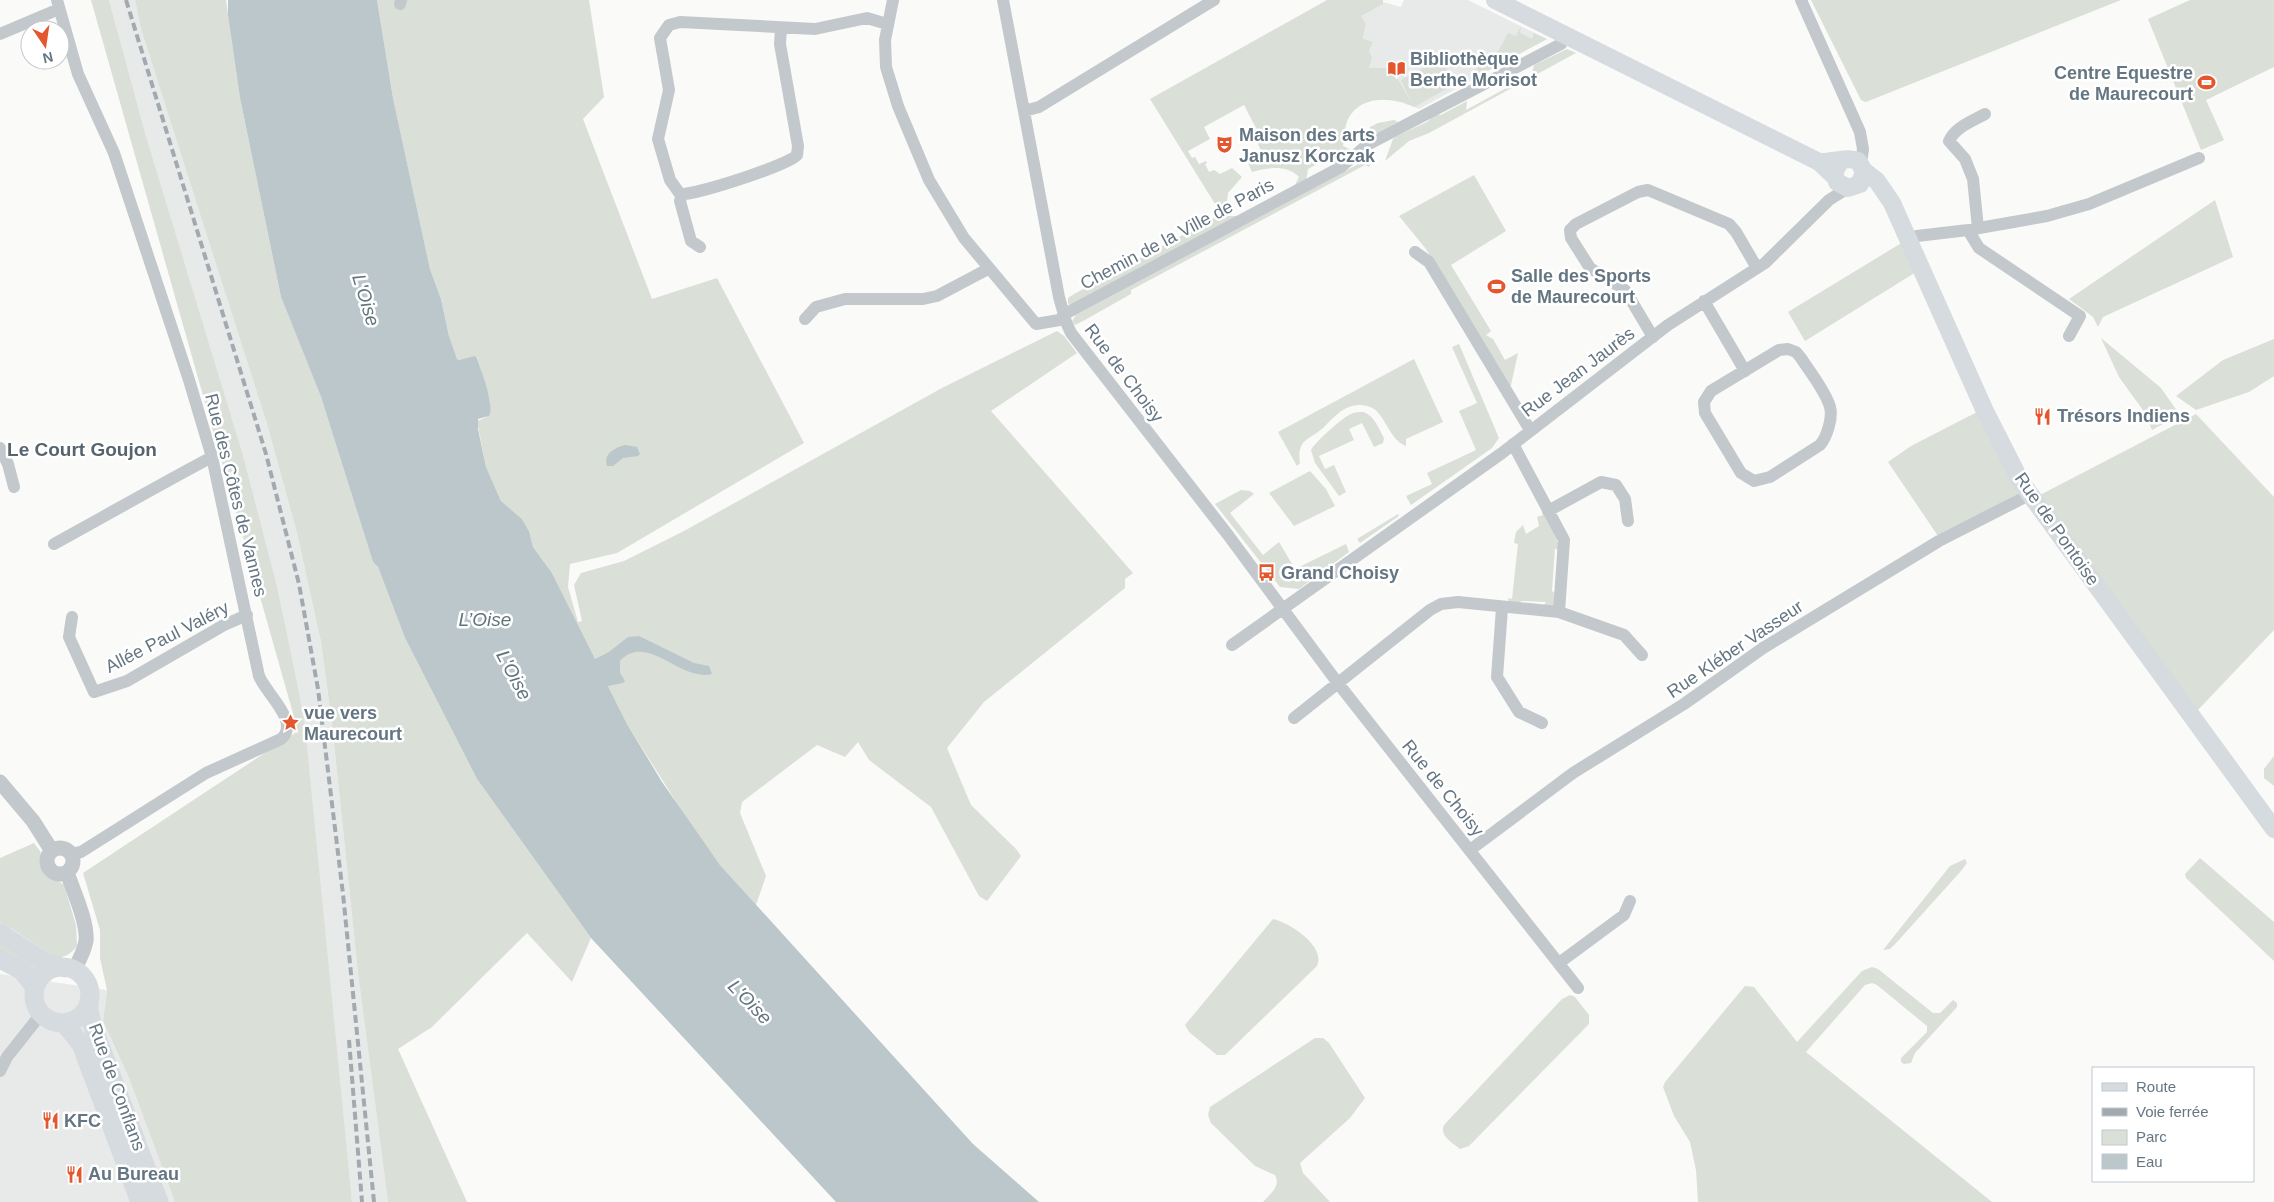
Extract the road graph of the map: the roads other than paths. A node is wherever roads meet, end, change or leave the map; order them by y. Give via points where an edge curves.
1 (893, 0) edge
2 (1003, 0) edge
3 (1214, 0) edge
4 (1495, 0) edge
5 (1801, 0) edge
6 (58, 4) edge
7 (887, 24) junction
8 (781, 28) junction
9 (0, 34) edge
10 (1571, 39) junction
11 (1024, 111) junction
12 (1985, 114) dead end
13 (2199, 158) dead end
14 (1849, 174) junction
15 (682, 194) junction
16 (1973, 229) junction
17 (1908, 239) junction
18 (700, 247) dead end
19 (1415, 252) dead end
20 (1758, 268) junction
21 (988, 269) junction
22 (1704, 301) junction
23 (1064, 317) junction
24 (805, 319) dead end
25 (1653, 336) junction
26 (2069, 336) dead end
27 (1745, 371) junction
28 (1530, 430) junction
29 (1513, 444) junction
30 (0, 448) edge
31 (212, 457) junction
32 (14, 487) dead end
33 (2029, 494) junction
34 (1548, 511) junction
35 (1628, 521) dead end
36 (54, 544) dead end
37 (1502, 608) junction
38 (1283, 609) junction
39 (1559, 612) junction
40 (247, 615) junction
41 (72, 616) dead end
42 (1232, 645) dead end
43 (1642, 655) dead end
44 (1337, 682) junction
45 (1294, 718) dead end
46 (1542, 723) dead end
47 (0, 782) edge
48 (2274, 828) edge
49 (1470, 850) junction
50 (52, 851) junction
51 (71, 854) junction
52 (67, 872) junction
53 (1630, 902) dead end
54 (0, 933) edge
55 (0, 959) edge
56 (1559, 963) junction
57 (69, 969) junction
58 (35, 987) junction
59 (1578, 988) dead end
60 (89, 1000) junction
61 (41, 1014) junction
62 (64, 1023) junction
63 (0, 1071) edge
64 (140, 1202) edge
65 (159, 1202) edge

1 - 7 street
2 - 11 street, Rue de Choisy
3 - 11 street via 1039,107
4 - 10 main road
5 - 14 street via 1860,132 1863,149
6 - 9 street
6 - 31 street, Rue des Côtes de Vannes via 78,74 114,153
7 - 8 street via 867,18 815,29
7 - 21 street via 886,67 905,122 941,201
8 - 15 street via 780,44 797,155 788,162
8 - 15 street via 680,22 669,25 661,35 669,90 658,139 672,185
10 - 14 main road via 1818,162
10 - 23 street, Chemin de la Ville de Paris via 1367,145 1341,167
11 - 23 street, Rue de Choisy
12 - 16 street via 1959,128 1948,141 1965,158 1973,179
13 - 16 street via 2089,204 2047,216
14 - 17 main road, Rue de Pontoise via 1891,200
14 - 20 street, Rue Jean Jaurès via 1829,200
15 - 18 street via 680,201 691,241
16 - 17 street
16 - 26 street via 1979,248 2080,316
17 - 33 main road, Rue de Pontoise via 1984,409
19 - 28 street via 1429,262
20 - 22 street, Rue Jean Jaurès
20 - 25 street via 1729,224 1648,190 1629,196 1576,224 1570,230 1571,238 1590,268 1625,290
21 - 23 street, Chemin de la Ville de Paris via 1036,324
21 - 24 street via 937,296 923,299 845,299 816,307
22 - 25 street, Rue Jean Jaurès
22 - 27 street
23 - 38 street, Rue de Choisy via 1080,346
25 - 28 street, Rue Jean Jaurès
27 - 27 street via 1711,391 1704,406 1705,413 1741,472 1758,482 1820,445 1825,439 1830,408 1802,358 1792,350 1778,350
28 - 29 street, Rue Jean Jaurès
29 - 34 street
29 - 38 street, Rue Jean Jaurès
30 - 32 street
31 - 36 street
31 - 40 street, Rue des Côtes de Vannes
33 - 48 main road, Rue de Pontoise
33 - 49 street, Rue Kléber Vasseur via 1939,541 1756,653 1684,704 1573,773
34 - 35 street via 1601,482 1616,485 1625,499
34 - 39 street via 1562,534 1564,545
37 - 39 street
37 - 44 street via 1458,602 1441,604
37 - 46 street via 1497,677 1519,712
38 - 42 street
38 - 44 street, Rue de Choisy
39 - 43 street via 1624,635
40 - 41 street, Allée Paul Valéry via 127,681 94,692 69,636
40 - 51 street, Rue des Côtes de Vannes via 260,676 284,716 288,732 281,739 206,773 81,852
44 - 45 street
44 - 49 street, Rue de Choisy
47 - 50 street via 33,821
49 - 56 street, Rue de Choisy
50 - 51 street via 64,849
50 - 52 street via 47,862 50,870 58,874
51 - 52 street via 73,862
52 - 57 street via 86,939 82,955
53 - 56 street via 1624,915
54 - 57 main road via 45,962
55 - 58 main road via 21,970
56 - 59 street, Rue de Choisy
57 - 58 main road via 57,968 45,973
57 - 60 main road via 87,983
58 - 61 main road via 35,1002
60 - 62 main road via 81,1016
60 - 65 main road, Rue de Conflans via 93,1027
61 - 62 main road via 51,1021
61 - 63 street
62 - 64 main road, Rue de Conflans via 81,1044

